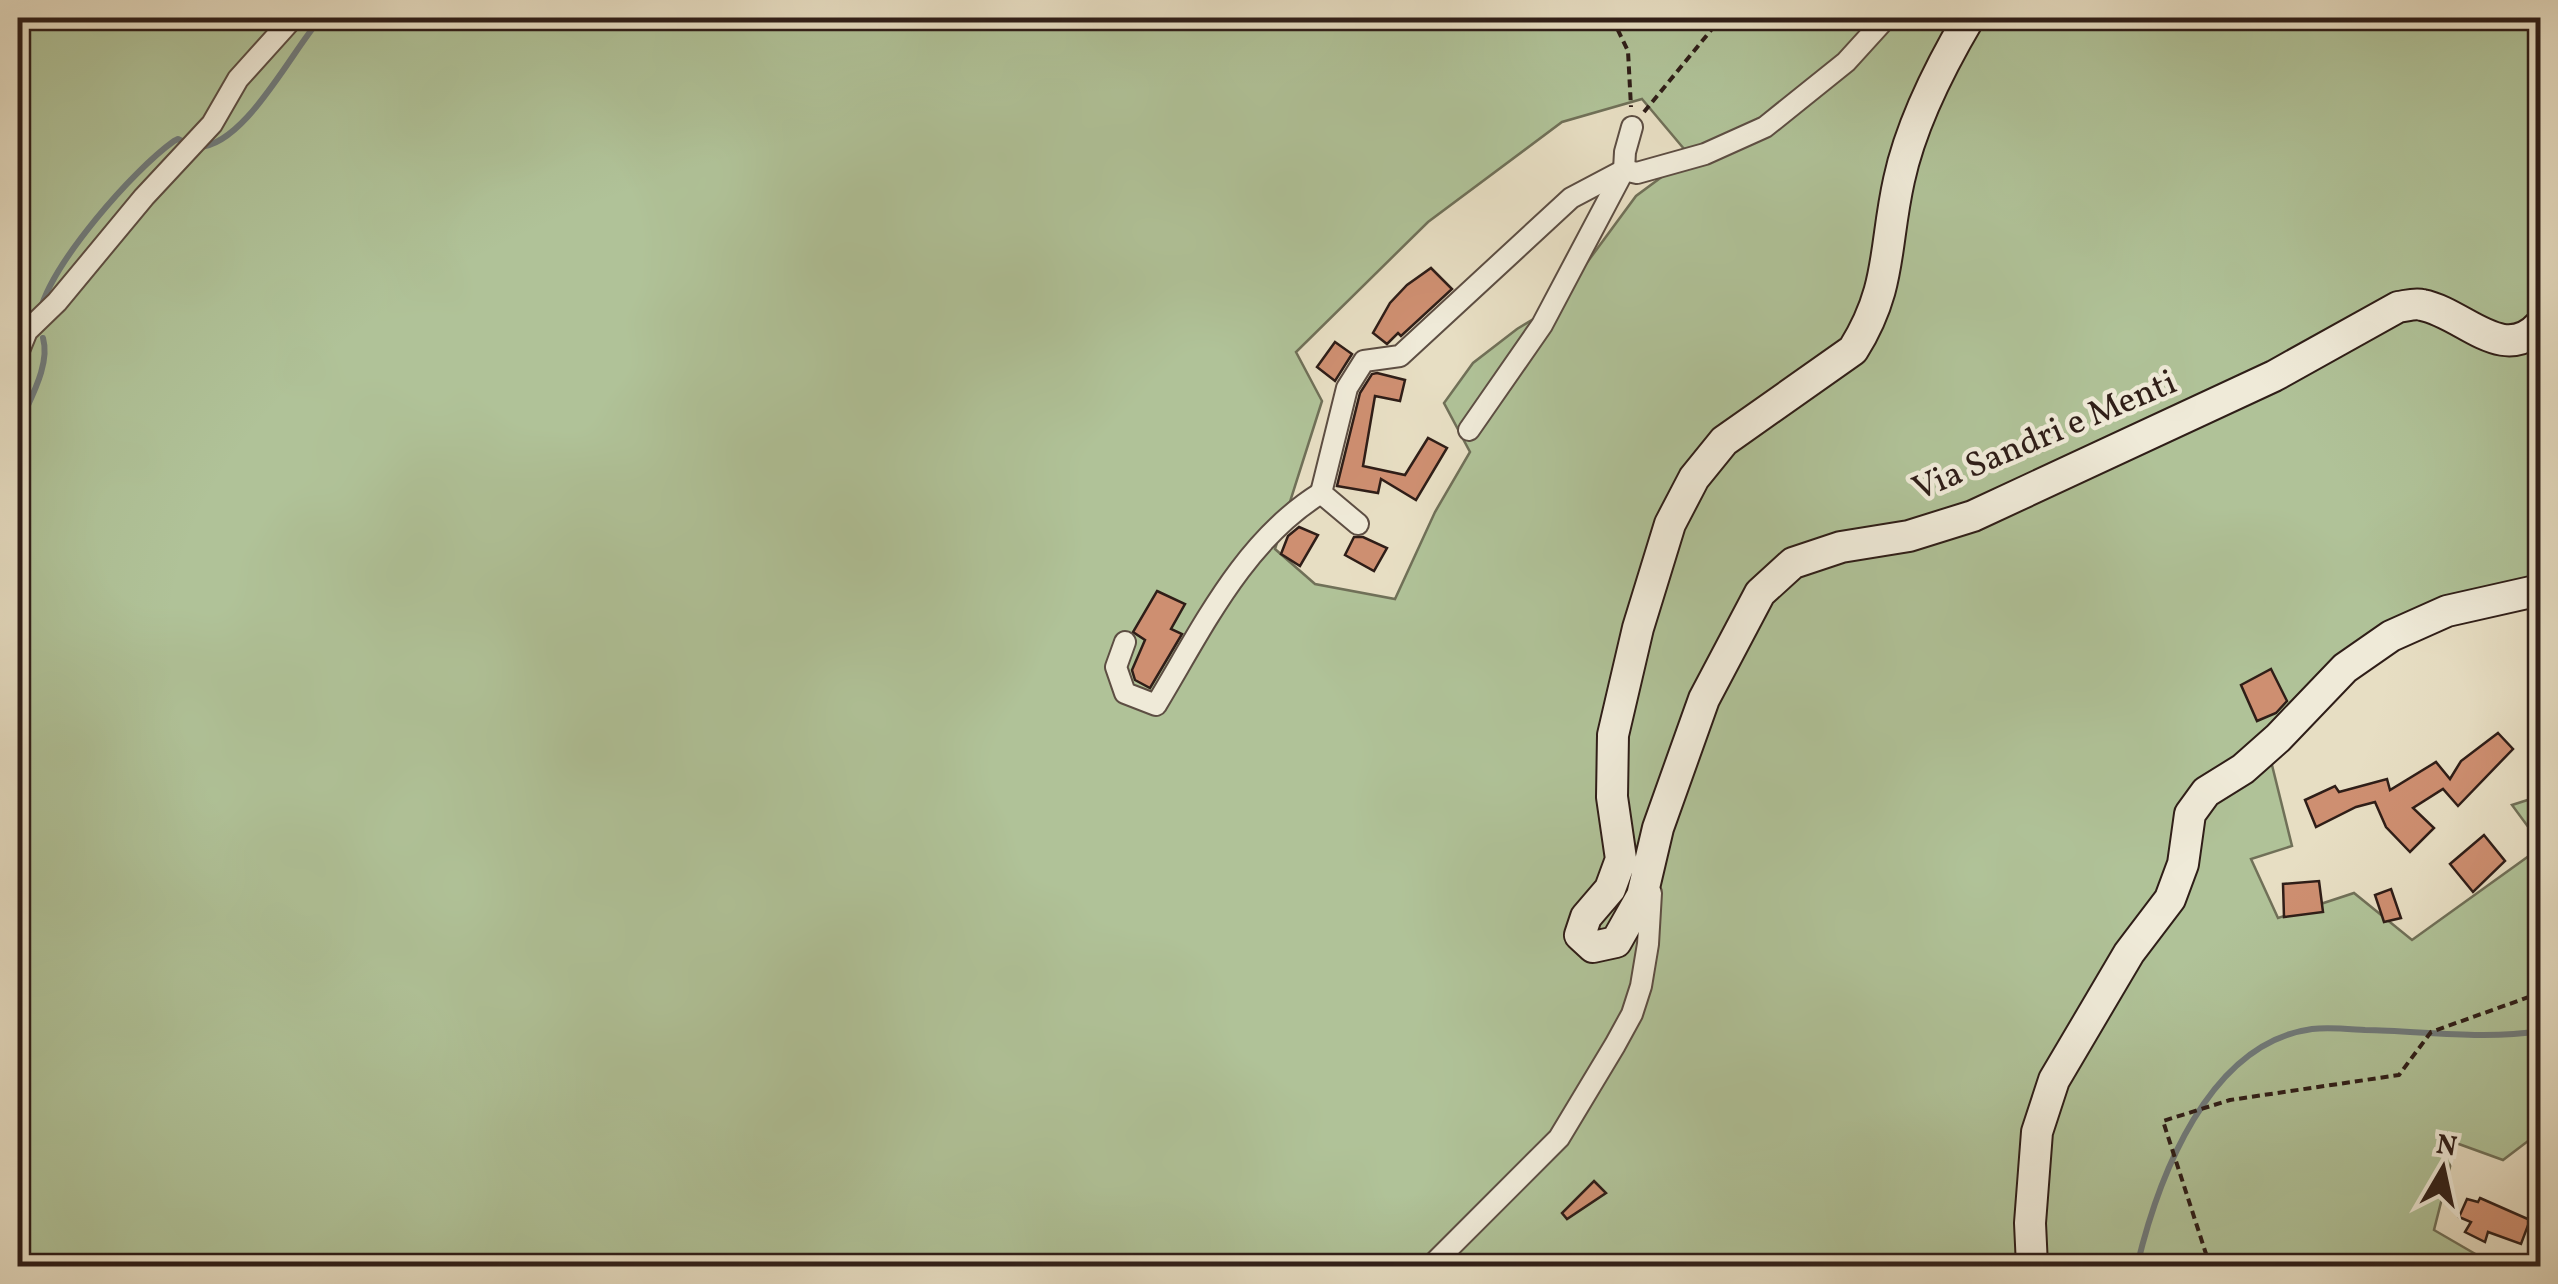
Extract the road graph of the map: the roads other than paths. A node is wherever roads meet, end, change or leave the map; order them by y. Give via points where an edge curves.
1 (293, 18) edge
2 (1886, 18) edge
3 (1969, 18) edge
4 (1632, 127) road end
5 (1624, 170) junction
6 (2540, 325) edge
7 (18, 353) edge
8 (1469, 430) dead end
9 (1321, 494) junction
10 (1358, 524) dead end
11 (2540, 590) edge
12 (1125, 642) dead end
13 (1648, 870) junction
14 (1432, 1266) edge
15 (2032, 1266) edge

1 - 7 street via 238,79 202,136 27,330
2 - 5 street via 1846,62 1765,127 1705,154 1637,173
3 - 13 main road, Via Sandri e Menti via 1943,63 1899,179 1882,294 1867,329 1853,350 1724,441 1670,524 1613,735 1621,859 1580,935 1593,947 1616,942 1642,896
4 - 5 street
5 - 8 street via 1542,324
5 - 9 street via 1571,198 1400,356 1364,361 1347,388
6 - 13 main road, Via Sandri e Menti via 2530,337 2503,342 2420,304 2398,307 2274,376 1973,516 1793,563 1760,593 1704,699
9 - 10 street
9 - 12 street via 1293,511 1236,574 1156,704 1125,693 1116,667
11 - 15 main road via 2448,611 2391,636 2345,668 2243,769 2206,792 2190,814 2170,899 2129,953 2054,1080 2037,1132
13 - 14 street via 1643,972 1632,1014 1558,1138

